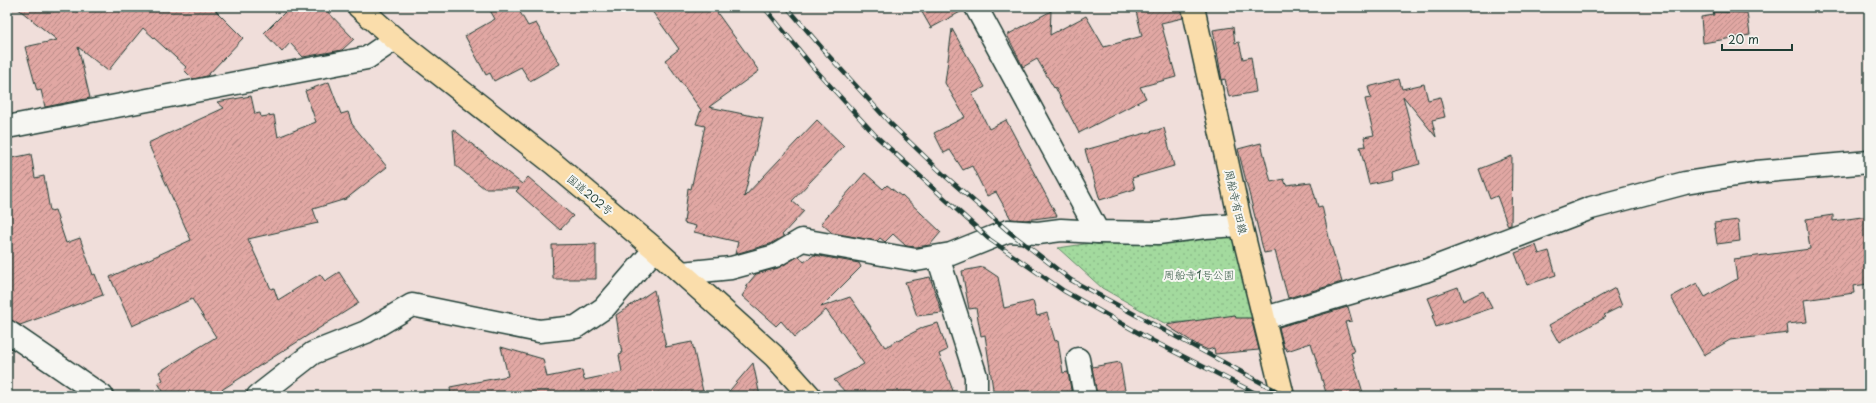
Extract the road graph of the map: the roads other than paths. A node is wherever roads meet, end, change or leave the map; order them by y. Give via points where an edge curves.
1 (359, 7) edge
2 (976, 7) edge
3 (1193, 7) edge
4 (395, 39) junction
5 (7, 127) edge
6 (1869, 162) edge
7 (1241, 225) junction
8 (1098, 232) junction
9 (655, 249) junction
10 (938, 257) junction
11 (682, 273) junction
12 (1265, 318) junction
13 (8, 334) edge
14 (1078, 359) dead end
15 (102, 396) edge
16 (258, 396) edge
17 (810, 396) edge
18 (976, 396) edge
19 (1085, 396) edge
20 (1283, 396) edge

1 - 4 main road, 国道202号
2 - 8 street
3 - 7 main road, 周船寺有田線
4 - 5 street via 368,58
4 - 9 main road, 国道202号 via 554,164
6 - 12 street via 1756,172 1685,183 1591,208 1425,271
7 - 8 street via 1158,234
7 - 12 main road, 周船寺有田線
8 - 10 street via 1008,230
9 - 11 main road, 国道202号
9 - 16 street via 604,308 576,327 539,331 412,305 366,332 313,353
10 - 11 street via 916,260 802,240 775,256 731,268
10 - 18 street via 976,376
11 - 17 main road, 国道202号 via 774,356
12 - 20 main road, 周船寺有田線
13 - 15 street
14 - 19 street

